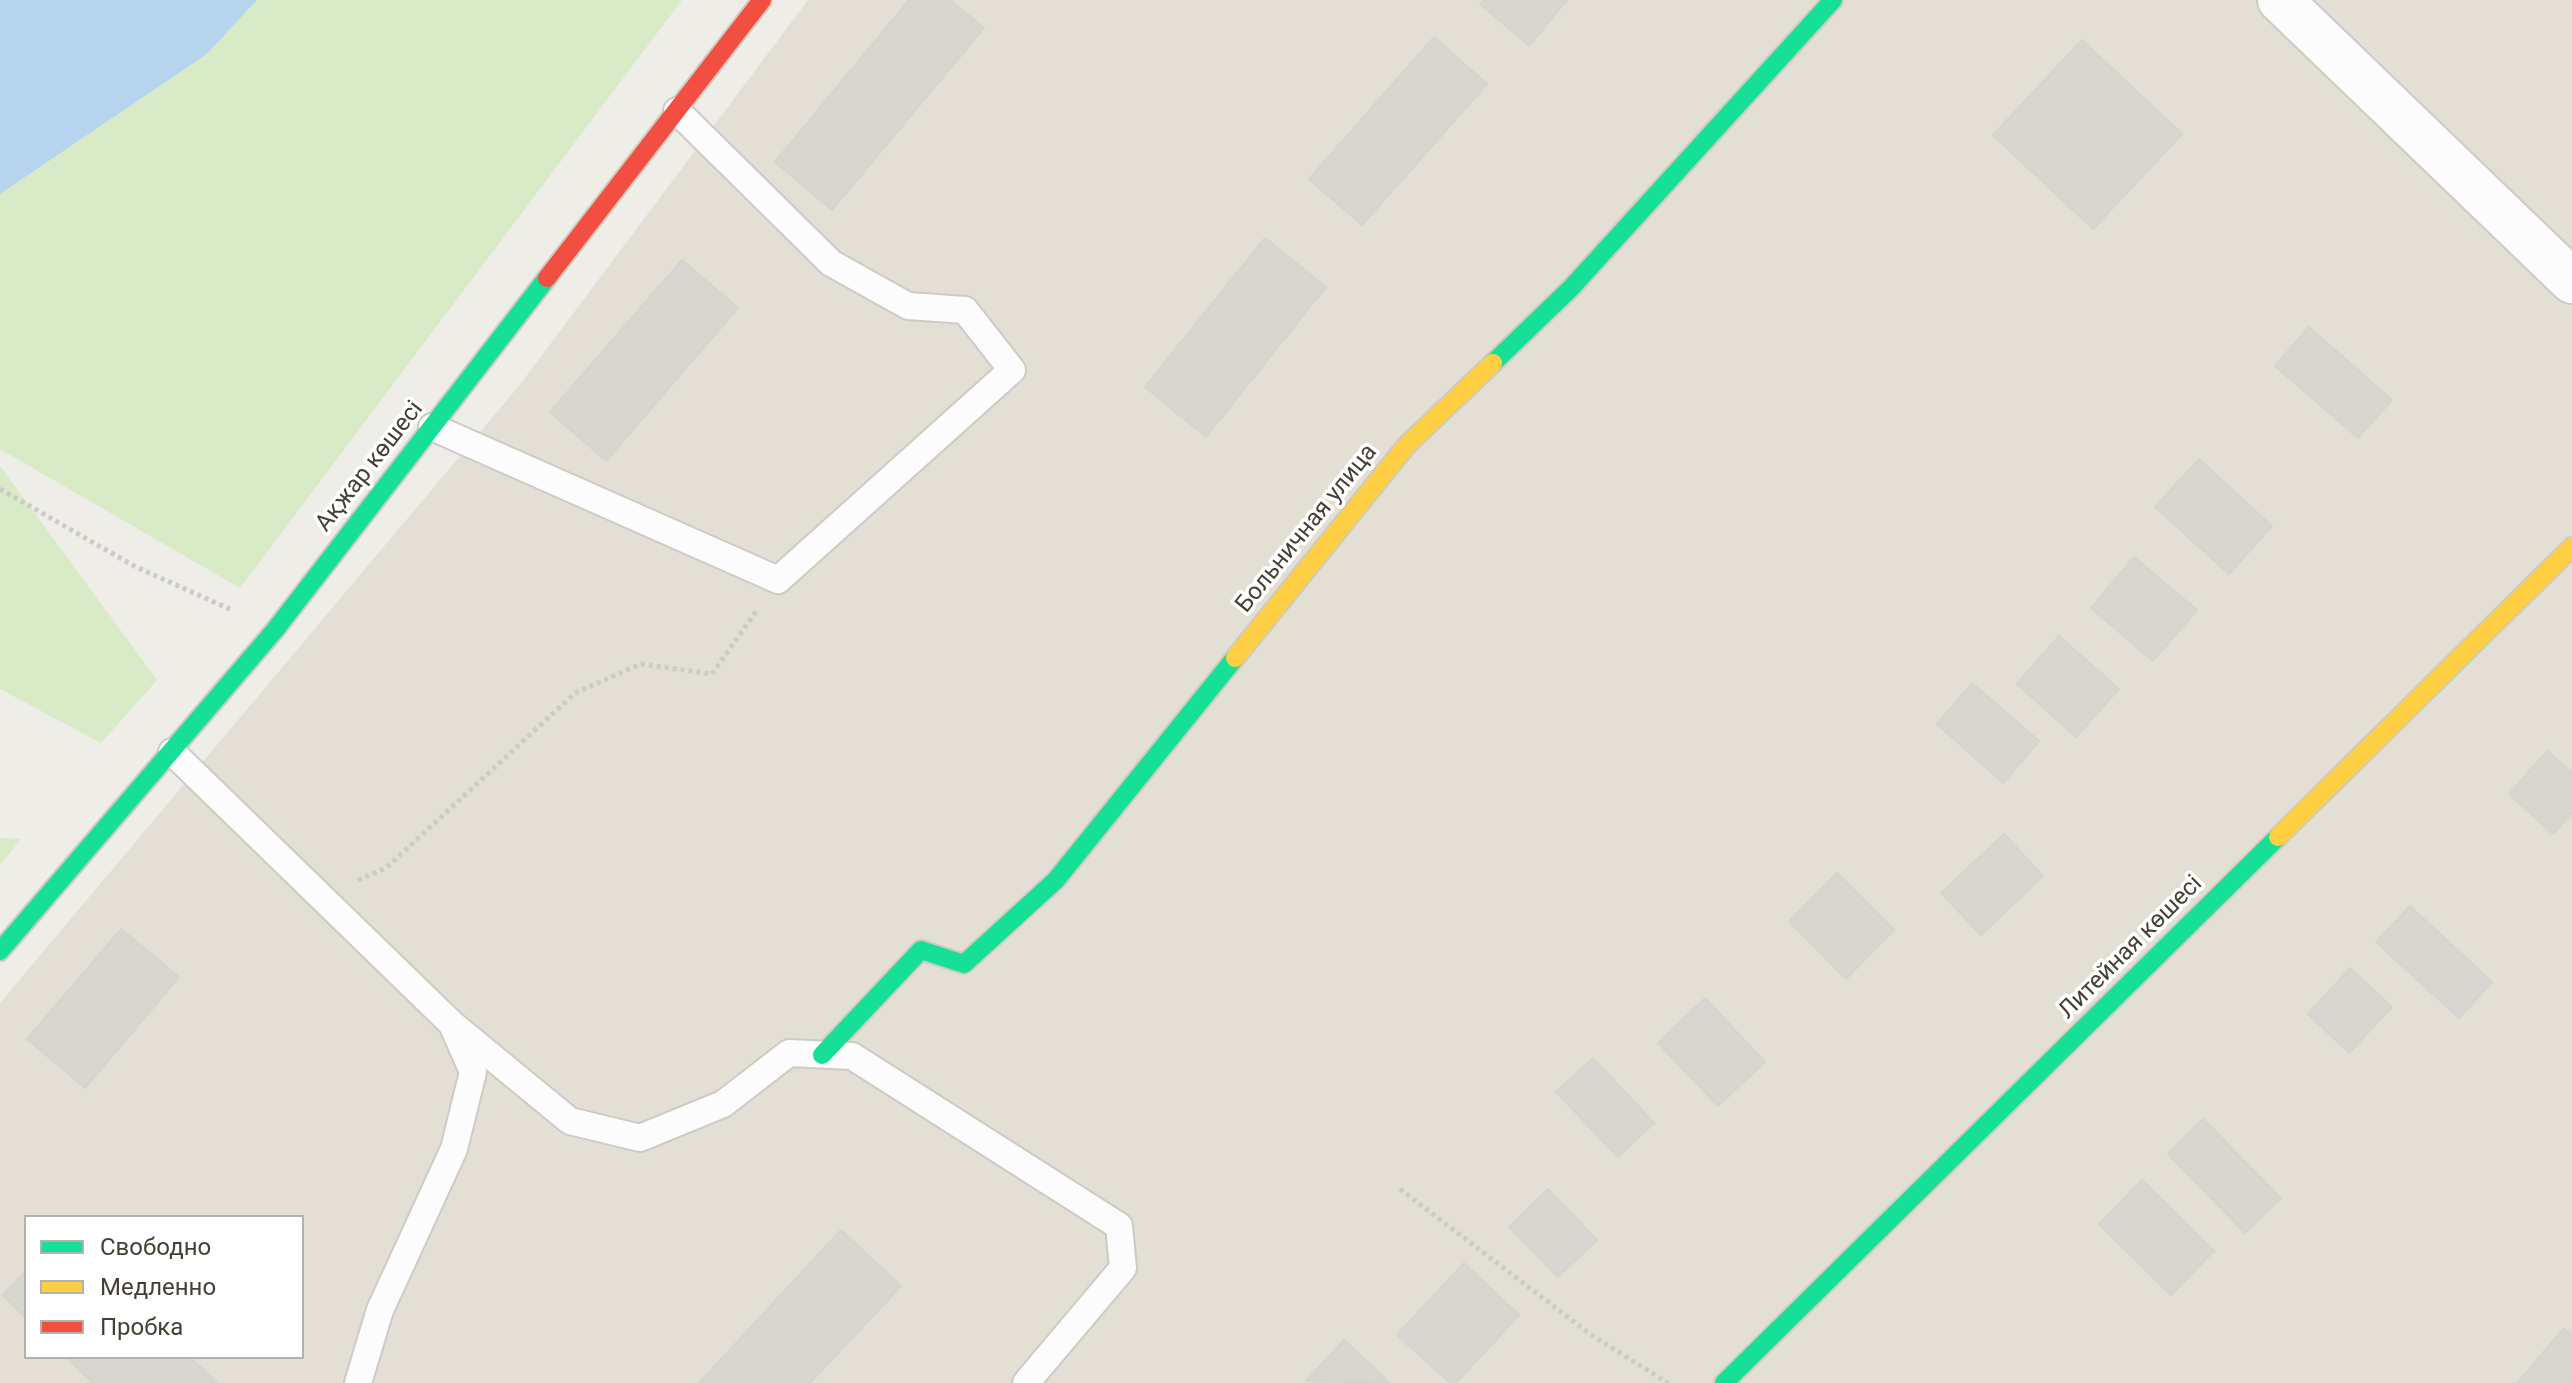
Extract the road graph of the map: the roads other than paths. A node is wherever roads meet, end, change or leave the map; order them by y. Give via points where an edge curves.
1 (762, 0) edge
2 (1833, 0) edge
3 (2280, 0) edge
4 (677, 111) junction
5 (2572, 281) edge
6 (432, 427) junction
7 (2572, 547) edge
8 (172, 752) junction
9 (0, 951) edge
10 (452, 1024) junction
11 (822, 1055) junction
12 (358, 1383) edge
13 (1026, 1383) edge
14 (1724, 1383) edge

1 - 4 street, Ақжар көшесі
2 - 11 street, Больничная улица via 1571,288 1407,445 1056,880 964,964 921,950
3 - 5 street
4 - 6 street, Ақжар көшесі
4 - 6 lane via 831,263 908,306 965,310 1012,370 778,580
6 - 8 street, Ақжар көшесі via 275,630
7 - 14 street, Литейная көшесі
8 - 9 street, Ақжар көшесі
8 - 10 lane
10 - 11 lane via 570,1121 640,1138 723,1104 789,1053
10 - 12 lane via 473,1072 454,1149 380,1310
11 - 13 lane via 852,1056 1119,1226 1123,1268

